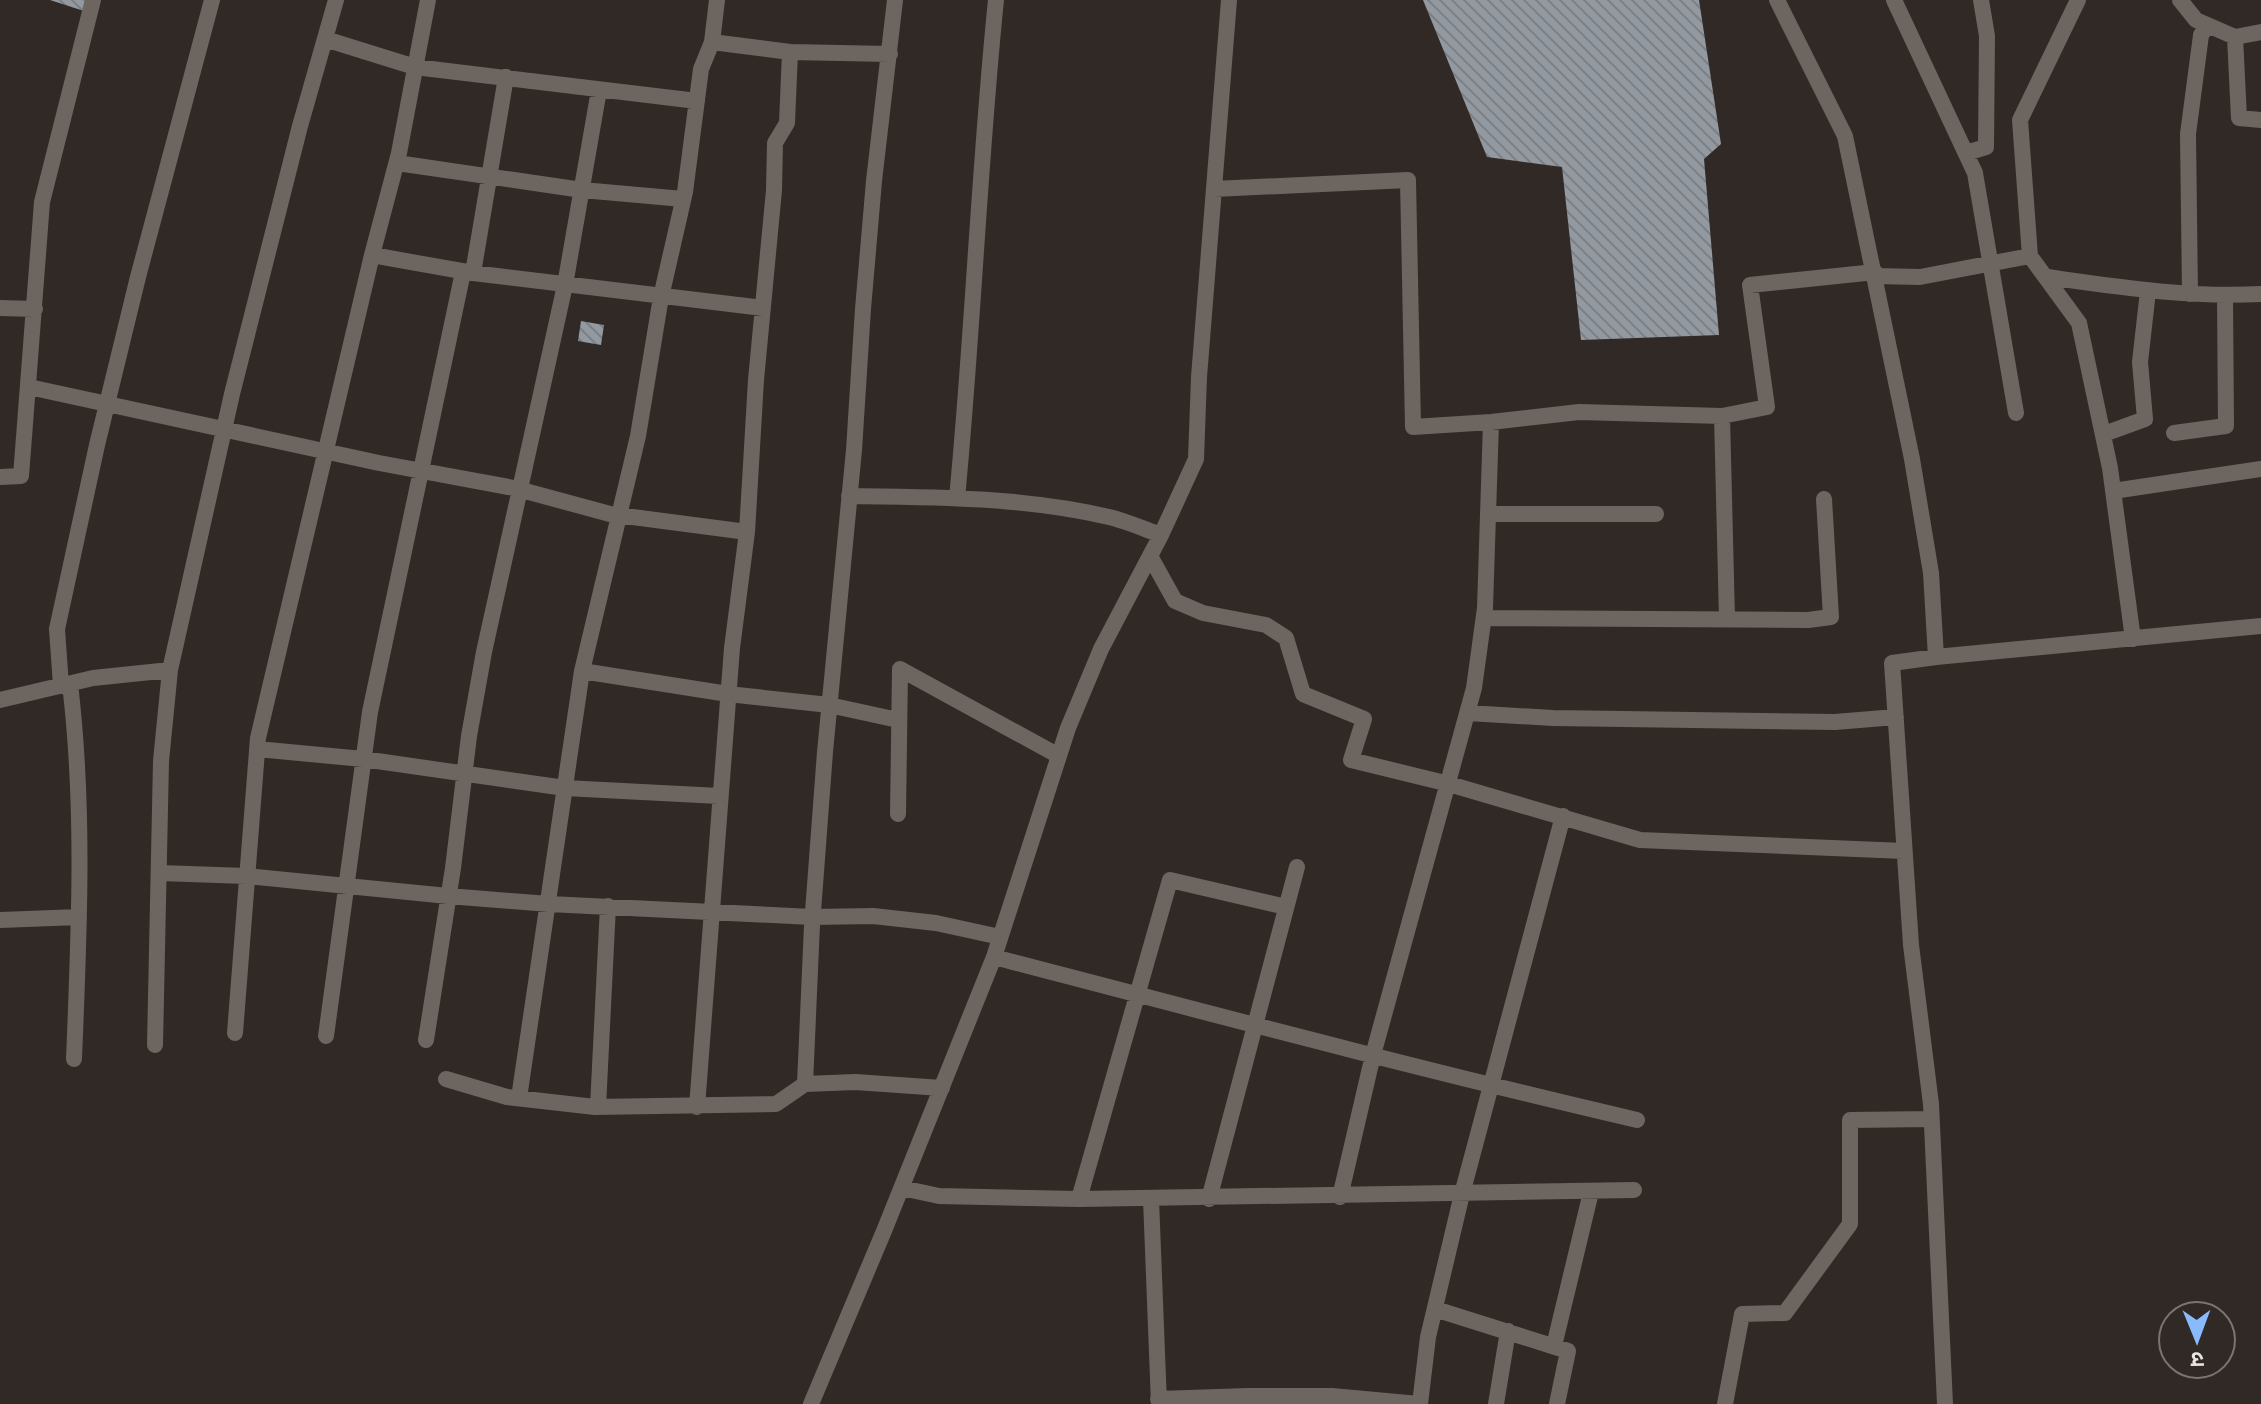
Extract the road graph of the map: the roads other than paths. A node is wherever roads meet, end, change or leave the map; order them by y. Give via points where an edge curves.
1 (93, 0) edge
2 (212, 0) edge
3 (336, 0) edge
4 (428, 0) edge
5 (716, 0) edge
6 (895, 0) edge
7 (996, 0) edge
8 (1229, 0) edge
9 (1777, 0) edge
10 (1894, 0) edge
11 (1981, 0) edge
12 (2078, 0) edge
13 (2180, 0) edge
14 (2207, 26) junction
15 (2261, 32) edge
16 (2235, 37) junction
17 (325, 39) junction
18 (712, 42) junction
19 (790, 52) junction
20 (890, 54) junction
21 (415, 67) junction
22 (506, 77) junction
23 (599, 90) junction
24 (697, 101) junction
25 (2261, 120) edge
26 (1966, 153) junction
27 (397, 163) junction
28 (489, 176) junction
29 (1214, 189) junction
30 (582, 190) junction
31 (683, 199) junction
32 (372, 255) junction
33 (2030, 256) junction
34 (1990, 263) junction
35 (468, 273) junction
36 (1876, 274) junction
37 (2047, 277) junction
38 (565, 285) junction
39 (2148, 291) junction
40 (2190, 294) junction
41 (2261, 294) edge
42 (2225, 296) junction
43 (661, 297) junction
44 (0, 308) edge
45 (763, 308) junction
46 (35, 309) junction
47 (29, 387) junction
48 (106, 405) junction
49 (2016, 413) dead end
50 (1722, 416) junction
51 (1491, 422) junction
52 (224, 430) junction
53 (2174, 433) dead end
54 (2104, 434) junction
55 (325, 451) junction
56 (2261, 469) edge
57 (421, 471) junction
58 (0, 477) edge
59 (519, 489) junction
60 (2113, 491) junction
61 (849, 496) junction
62 (957, 498) junction
63 (1824, 499) dead end
64 (1488, 514) junction
65 (1656, 514) dead end
66 (619, 515) junction
67 (747, 532) junction
68 (1161, 535) junction
69 (1150, 556) junction
70 (1484, 618) junction
71 (1727, 619) junction
72 (2261, 626) edge
73 (2133, 639) junction
74 (1936, 657) junction
75 (170, 670) junction
76 (582, 671) junction
77 (66, 685) junction
78 (728, 694) junction
79 (0, 700) edge
80 (829, 705) junction
81 (1468, 713) junction
82 (1896, 717) junction
83 (898, 720) junction
84 (257, 749) junction
85 (1059, 756) junction
86 (363, 759) junction
87 (465, 774) junction
88 (1449, 784) junction
89 (565, 788) junction
90 (719, 796) junction
91 (898, 814) dead end
92 (1563, 816) junction
93 (1904, 851) junction
94 (1297, 867) dead end
95 (160, 873) junction
96 (246, 876) junction
97 (345, 886) junction
98 (448, 896) junction
99 (549, 904) junction
100 (608, 906) junction
101 (1286, 907) junction
102 (712, 911) junction
103 (79, 917) junction
104 (812, 917) junction
105 (0, 920) edge
106 (1000, 937) junction
107 (994, 957) junction
108 (1136, 994) junction
109 (1255, 1025) junction
110 (235, 1033) dead end
111 (326, 1036) dead end
112 (426, 1040) dead end
113 (155, 1045) dead end
114 (1373, 1055) junction
115 (74, 1059) dead end
116 (446, 1079) dead end
117 (805, 1084) junction
118 (1490, 1086) junction
119 (942, 1088) junction
120 (519, 1098) junction
121 (598, 1107) junction
122 (697, 1107) junction
123 (1931, 1119) junction
124 (1637, 1120) dead end
125 (902, 1188) junction
126 (1634, 1190) dead end
127 (1591, 1192) junction
128 (1462, 1194) junction
129 (1340, 1197) junction
130 (1079, 1199) junction
131 (1151, 1199) junction
132 (1209, 1199) junction
133 (1435, 1309) junction
134 (1508, 1331) junction
135 (1554, 1346) junction
136 (1158, 1402) edge
137 (811, 1404) edge
138 (1419, 1404) edge
139 (1496, 1404) edge
140 (1557, 1404) edge
141 (1725, 1404) edge
142 (1945, 1404) edge

1 - 46 street via 42,202
2 - 48 street
3 - 17 street
4 - 21 street
5 - 18 street
6 - 20 street
7 - 62 street
8 - 29 street
9 - 36 street via 1845,136
10 - 26 street
11 - 26 street via 1987,36 1986,147
12 - 33 street via 2020,120
13 - 14 street
14 - 16 street
14 - 40 street via 2201,35 2188,134
15 - 16 street
16 - 25 street via 2239,118
17 - 21 street
17 - 52 street
18 - 19 street
18 - 24 street via 701,69
19 - 20 street
19 - 45 street via 787,123 775,143
20 - 61 street
21 - 22 street
21 - 27 street
22 - 23 street
22 - 28 street
23 - 24 street
23 - 30 street
24 - 31 street
26 - 34 street via 1975,173
27 - 28 street
27 - 32 street
28 - 30 street
28 - 35 street
29 - 51 street via 1408,180 1413,427
29 - 68 street via 1196,459
30 - 31 street
30 - 38 street
31 - 43 street
32 - 35 street
32 - 55 street
33 - 34 street
33 - 37 street
34 - 36 street via 1920,277
34 - 49 street
35 - 38 street
35 - 57 street
36 - 50 street via 1750,285 1767,407
36 - 74 street via 1931,573
37 - 39 street
37 - 54 street via 2079,323
38 - 43 street
38 - 59 street
39 - 40 street
39 - 54 street via 2140,362 2145,419
40 - 42 street
41 - 42 street
42 - 53 street via 2226,426
43 - 45 street
43 - 66 street
44 - 46 street
45 - 67 street
46 - 47 street
47 - 48 street
47 - 58 street via 21,476
48 - 52 street
48 - 77 street via 57,629
50 - 51 street via 1579,412
50 - 71 street
51 - 64 street
52 - 55 street
52 - 75 street
54 - 60 street
55 - 57 street
55 - 84 street
56 - 60 street
57 - 59 street
57 - 86 street
59 - 66 street
59 - 87 street via 484,652
60 - 73 street
61 - 62 street
61 - 80 street
62 - 68 street via 1109,517
63 - 71 street via 1831,617
64 - 65 street
64 - 70 street
66 - 67 street
66 - 76 street
67 - 78 street
68 - 69 street
69 - 85 street via 1101,649
69 - 88 street via 1175,601 1203,613 1266,625 1286,638 1303,694 1364,719 1351,760
70 - 71 street
70 - 81 street
72 - 73 street
73 - 74 street
74 - 82 street via 1892,663
75 - 77 street
75 - 95 street via 161,761
76 - 78 street
76 - 89 street
77 - 79 street
77 - 103 street via 78,753
78 - 80 street
78 - 90 street
80 - 83 street
80 - 104 street
81 - 82 street via 1835,722
81 - 88 street
82 - 93 street
83 - 85 street via 900,669
83 - 91 street
84 - 86 street
84 - 96 street
85 - 106 street
86 - 87 street
86 - 97 street
87 - 89 street
87 - 98 street
88 - 92 street
88 - 114 street
89 - 90 street
89 - 99 street
90 - 102 street
92 - 93 street via 1640,840
92 - 118 street
93 - 123 street
94 - 101 street
95 - 96 street
95 - 113 street
96 - 97 street
96 - 110 street
97 - 98 street
97 - 111 street
98 - 99 street
98 - 112 street
99 - 100 street
99 - 120 street
100 - 102 street
100 - 121 street
101 - 108 street via 1170,880
101 - 109 street
102 - 104 street
102 - 122 street
103 - 105 street
103 - 115 street
104 - 106 street via 873,916
104 - 117 street
106 - 107 street
107 - 108 street
107 - 119 street
108 - 109 street
108 - 130 street
109 - 114 street
109 - 132 street
114 - 118 street
114 - 129 street
116 - 120 street
117 - 119 street
117 - 122 street via 776,1104
118 - 124 street
118 - 128 street
119 - 125 street
120 - 121 street
121 - 122 street
123 - 141 street via 1850,1120 1850,1224 1785,1313 1742,1314
123 - 142 street
125 - 130 street via 939,1196
125 - 137 street
126 - 127 street
127 - 128 street
127 - 135 street
128 - 129 street
128 - 133 street
129 - 132 street
130 - 131 street
131 - 132 street
131 - 136 street
133 - 134 street
133 - 138 street
134 - 135 street
134 - 139 street
135 - 140 street via 1568,1351
136 - 138 street via 1332,1396

